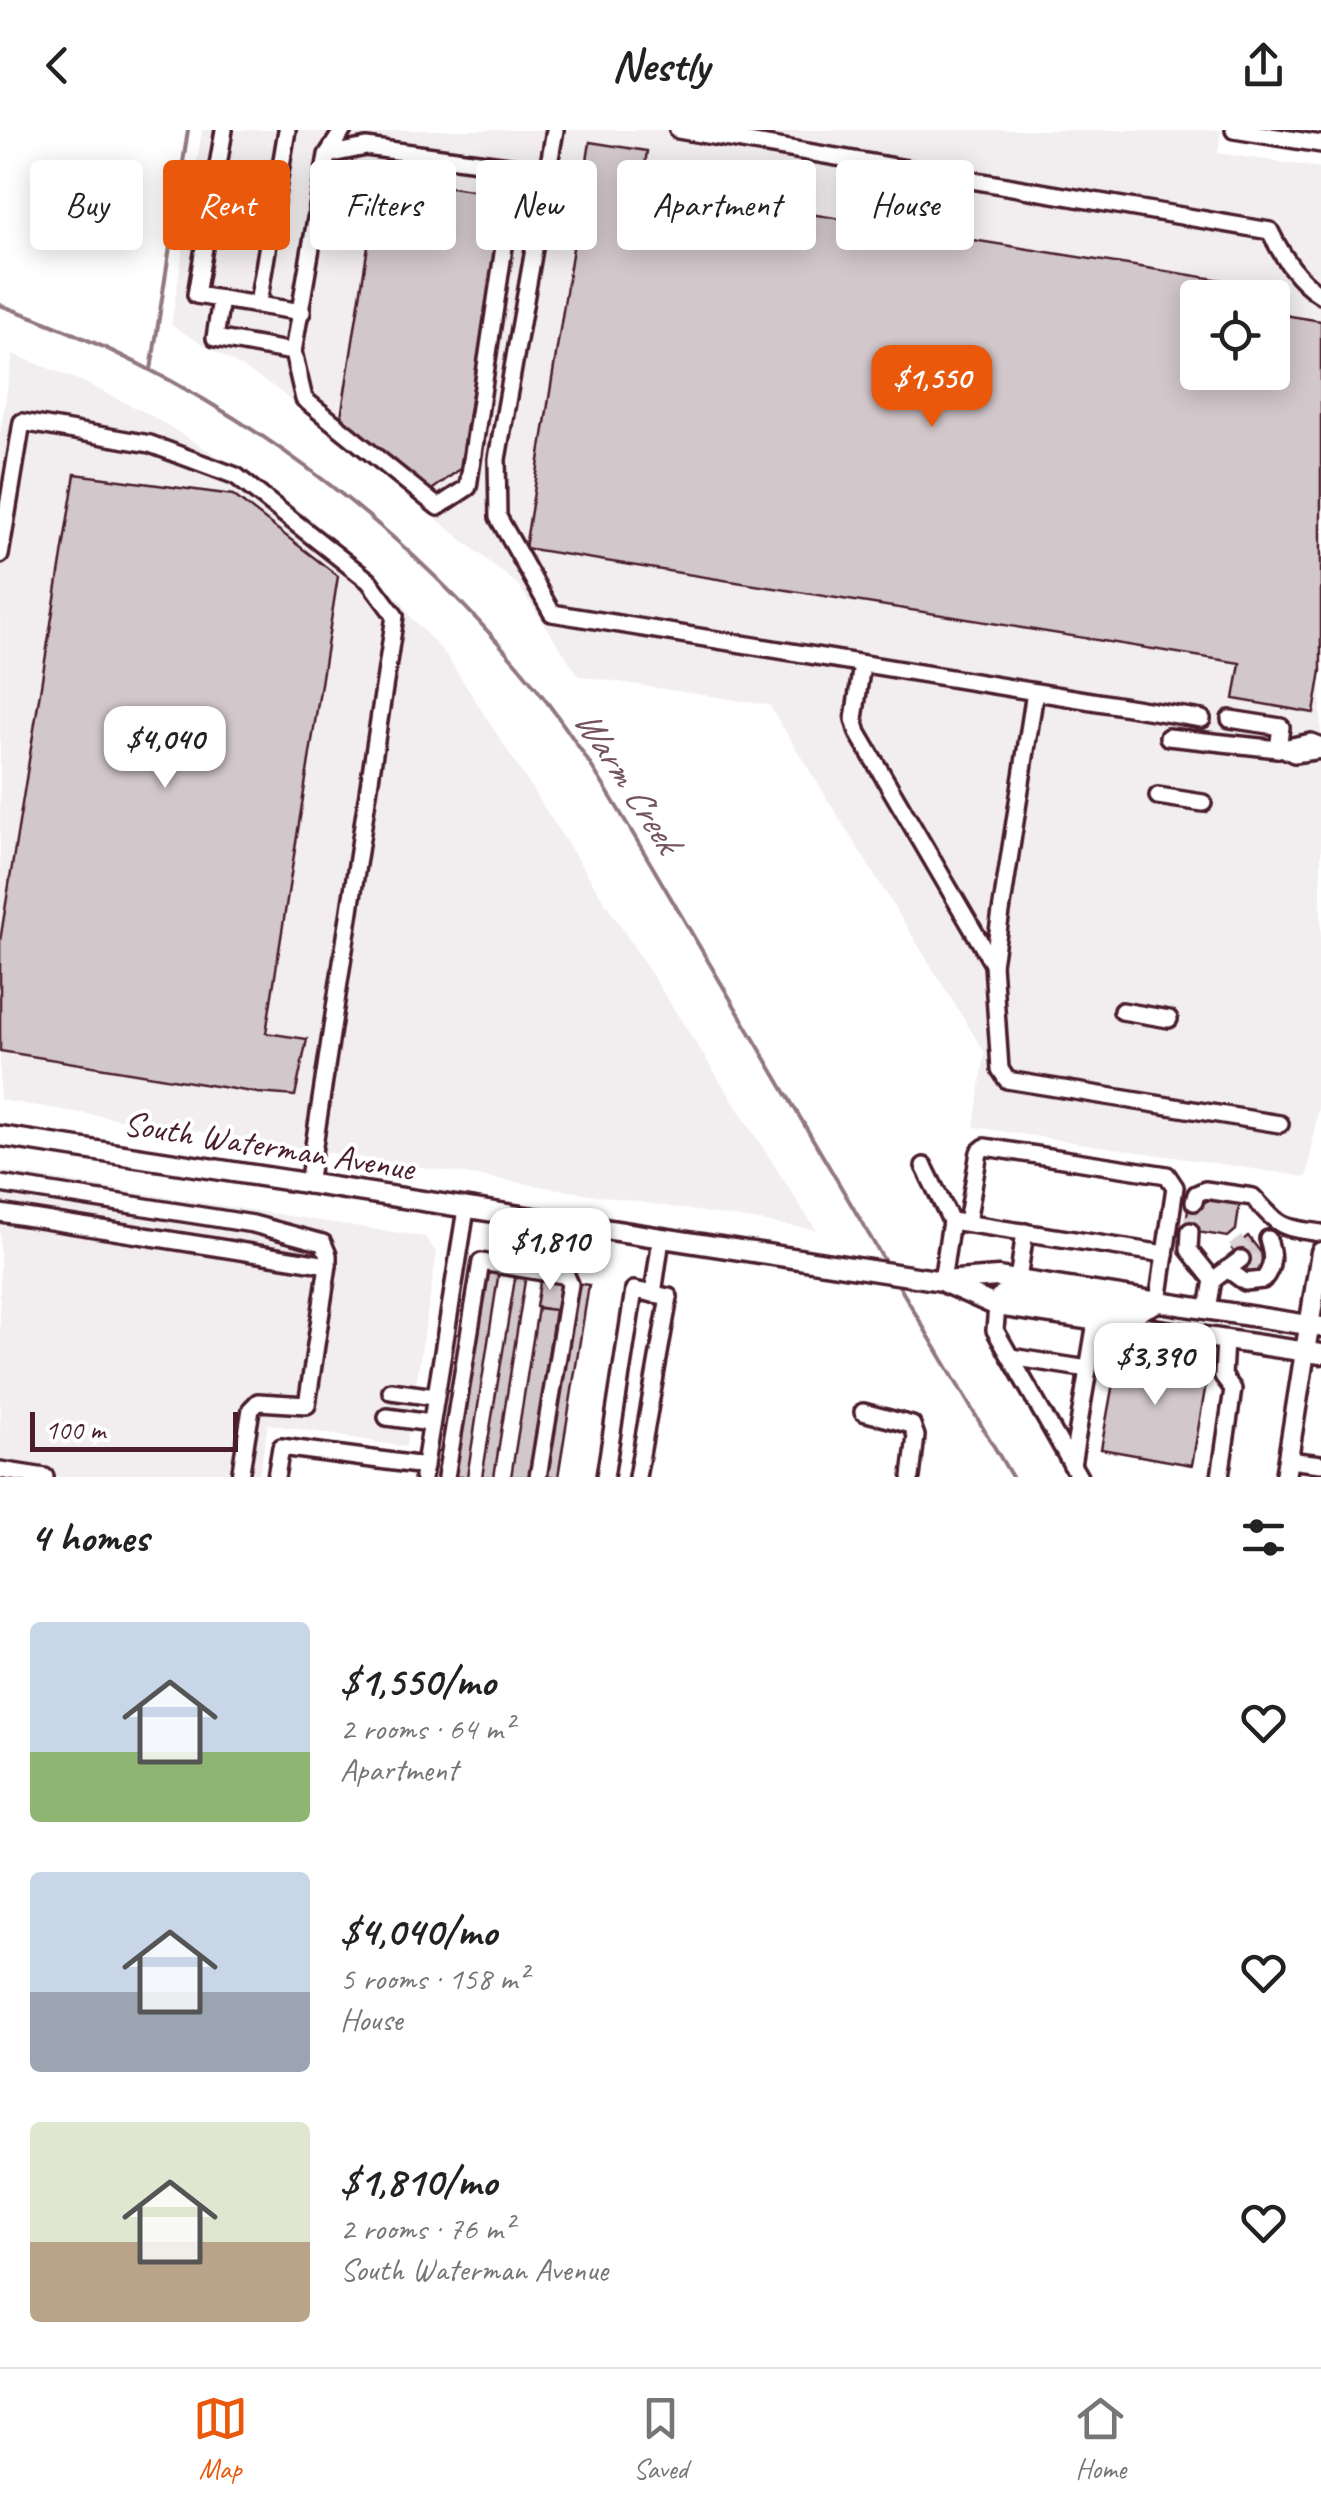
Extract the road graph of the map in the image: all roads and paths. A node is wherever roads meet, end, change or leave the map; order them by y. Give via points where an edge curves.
1 (224, 130) edge
2 (287, 130) edge
3 (342, 130) edge
4 (555, 130) edge
5 (678, 130) edge
6 (1234, 130) edge
7 (1321, 144) edge
8 (327, 155) junction
9 (1321, 295) edge
10 (221, 299) junction
11 (258, 304) junction
12 (302, 312) junction
13 (294, 352) junction
14 (0, 555) edge
15 (862, 664) junction
16 (1035, 692) junction
17 (1202, 719) dead end
18 (1230, 719) dead end
19 (1168, 737) dead end
20 (1280, 748) junction
21 (1321, 748) edge
22 (1158, 796) dead end
23 (1203, 803) dead end
24 (993, 964) junction
25 (1122, 1011) dead end
26 (1169, 1019) dead end
27 (1280, 1124) dead end
28 (0, 1136) edge
29 (924, 1166) dead end
30 (0, 1184) edge
31 (308, 1184) junction
32 (1194, 1202) dead end
33 (466, 1209) junction
34 (0, 1213) edge
35 (959, 1222) junction
36 (570, 1225) junction
37 (1284, 1228) junction
38 (1190, 1231) tunnel mouth
39 (1026, 1232) junction
40 (1321, 1234) edge
41 (661, 1239) junction
42 (1321, 1252) edge
43 (1165, 1254) junction
44 (328, 1265) junction
45 (563, 1275) junction
46 (1018, 1280) junction
47 (1213, 1280) junction
48 (942, 1281) junction
49 (653, 1294) junction
50 (1158, 1302) junction
51 (996, 1306) junction
52 (1208, 1310) junction
53 (1096, 1322) junction
54 (1315, 1326) edge
55 (1225, 1340) junction
56 (1313, 1353) edge
57 (1011, 1357) junction
58 (1088, 1369) junction
59 (391, 1391) dead end
60 (436, 1397) junction
61 (863, 1412) dead end
62 (387, 1416) dead end
63 (431, 1423) junction
64 (1321, 1464) edge
65 (1286, 1468) edge
66 (0, 1470) edge
67 (1076, 1471) edge
68 (424, 1472) edge
69 (45, 1477) edge
70 (240, 1477) edge
71 (276, 1477) edge
72 (446, 1477) edge
73 (538, 1477) edge
74 (604, 1477) edge
75 (638, 1477) edge
76 (911, 1477) edge
77 (1220, 1477) edge

1 - 10 street via 196,296
2 - 11 street
3 - 8 street
4 - 15 street via 497,459 498,516 552,613
5 - 9 street via 1270,231 1282,256
6 - 7 street
8 - 12 street
8 - 13 street via 366,146 516,166 468,487 438,507 304,399
10 - 11 street
10 - 13 street via 215,338
11 - 12 street
12 - 13 street
14 - 31 street via 22,422 150,444 236,476 370,581 395,616
15 - 16 street
15 - 24 street via 858,733
16 - 17 street
16 - 24 street
18 - 20 street via 1281,727
19 - 20 street
20 - 21 street via 1294,754
22 - 23 street
24 - 27 street via 1000,1070 1007,1080
25 - 26 street
28 - 31 main road, South Waterman Avenue
29 - 35 street
30 - 44 street via 253,1224 323,1243
31 - 33 main road, South Waterman Avenue
32 - 37 street via 1205,1190 1253,1198
33 - 36 main road, South Waterman Avenue
33 - 60 street
34 - 44 street
35 - 39 street
35 - 43 street via 984,1148 1167,1175 1175,1187
35 - 48 street
36 - 41 main road, South Waterman Avenue
36 - 45 street
37 - 40 street
37 - 47 street via 1259,1245 1273,1254 1264,1280 1245,1282 1237,1262
38 - 47 street via 1189,1250
39 - 43 street
39 - 46 street
41 - 48 main road, South Waterman Avenue
41 - 49 street
42 - 54 main road
43 - 50 street
44 - 70 street via 307,1405 258,1402
45 - 72 street via 482,1262
45 - 73 street via 570,1284
46 - 48 main road, South Waterman Avenue
46 - 50 main road, South Waterman Avenue
47 - 52 street
48 - 51 main road, South Waterman Avenue
49 - 74 street via 634,1290
49 - 75 street via 669,1297
50 - 51 main road via 1132,1314 1005,1294
50 - 52 main road, South Waterman Avenue
51 - 53 main road, South Waterman Avenue
51 - 57 street via 995,1330
52 - 54 main road, South Waterman Avenue
53 - 55 main road, South Waterman Avenue
53 - 58 street
54 - 56 main road
55 - 56 main road, South Waterman Avenue
55 - 77 street via 1223,1376 1233,1388
56 - 65 main road
57 - 58 street
57 - 67 street
58 - 67 street
59 - 60 street
60 - 63 street
61 - 76 street via 912,1425
62 - 63 street
63 - 68 street
64 - 65 street
66 - 69 street
68 - 71 street via 281,1446

